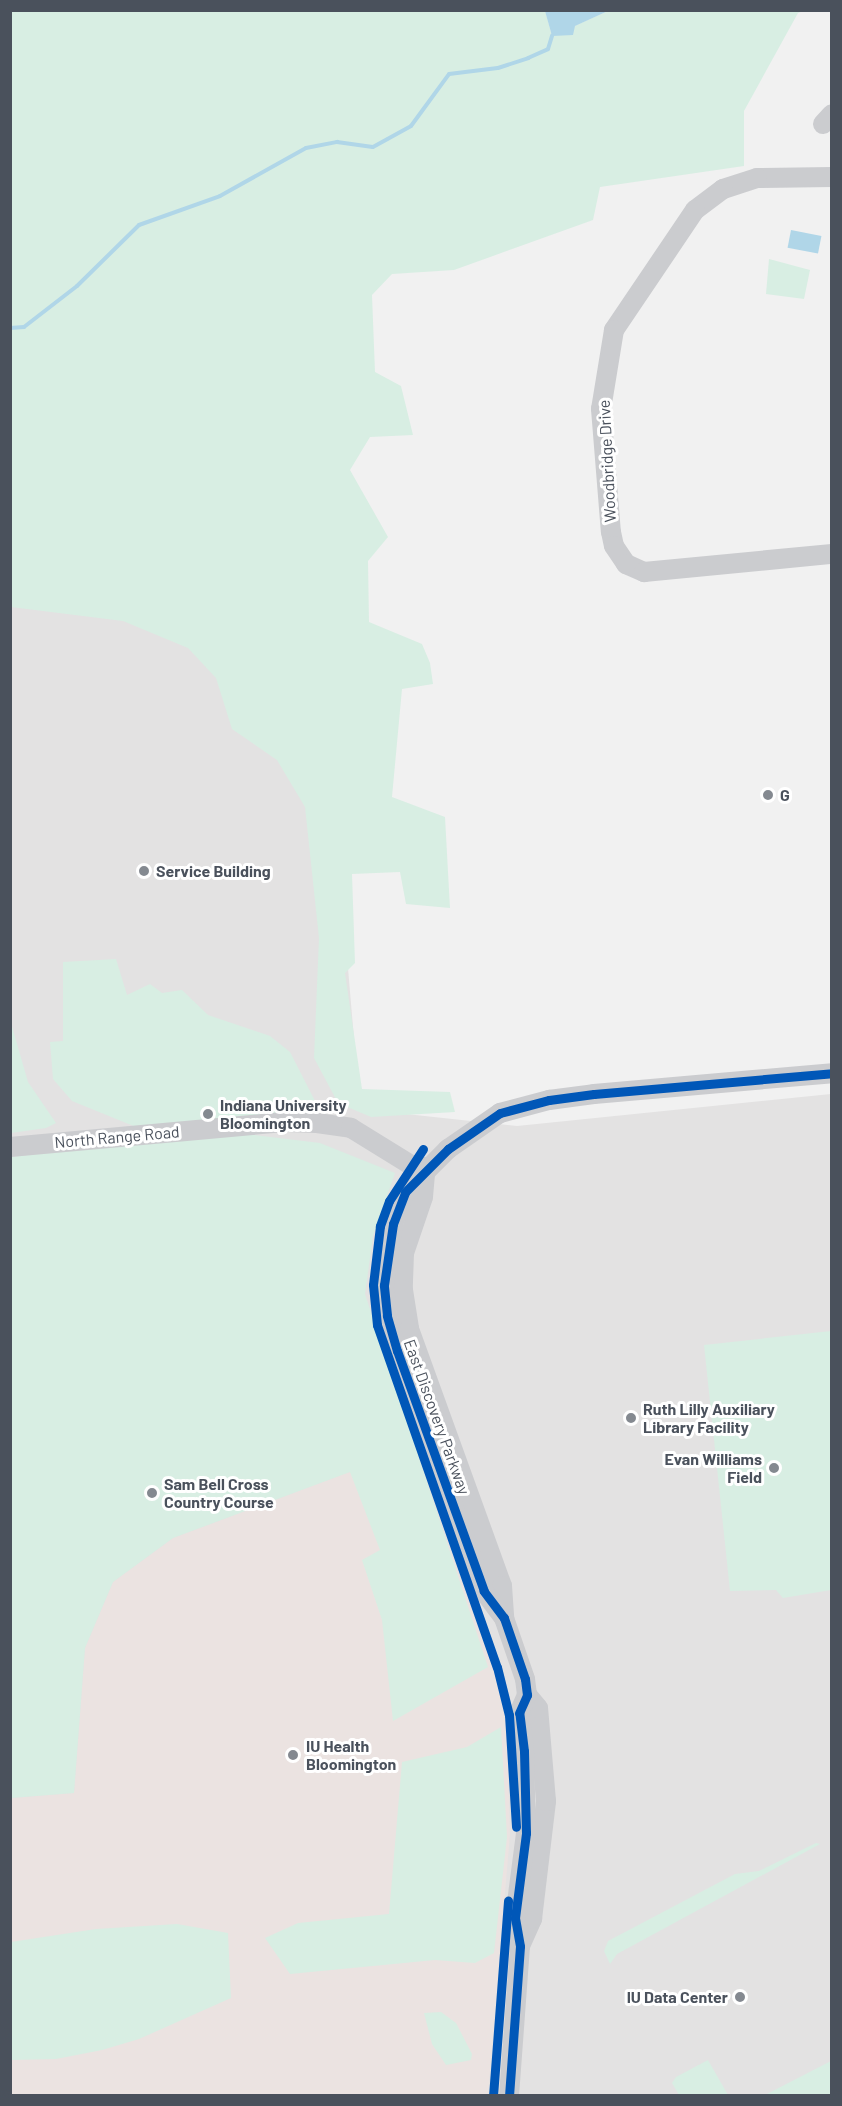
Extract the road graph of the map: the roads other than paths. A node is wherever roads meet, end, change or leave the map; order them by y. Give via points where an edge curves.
1 (831, 177) edge
2 (831, 554) edge
3 (831, 1073) edge
4 (10, 1147) edge
5 (427, 1171) junction
6 (509, 2096) edge

1 - 2 street, Woodbridge Drive via 757,178 723,189 695,210 614,330 601,409 611,532 614,546 626,564 644,572
3 - 5 street via 549,1100 500,1113 472,1130
4 - 5 street, North Range Road via 286,1122 316,1123 351,1128
5 - 6 street, East Discovery Parkway via 423,1197 404,1253 403,1290 409,1329 502,1586 504,1618 525,1679 526,1695 538,1708 546,1801 532,1919 520,1946

